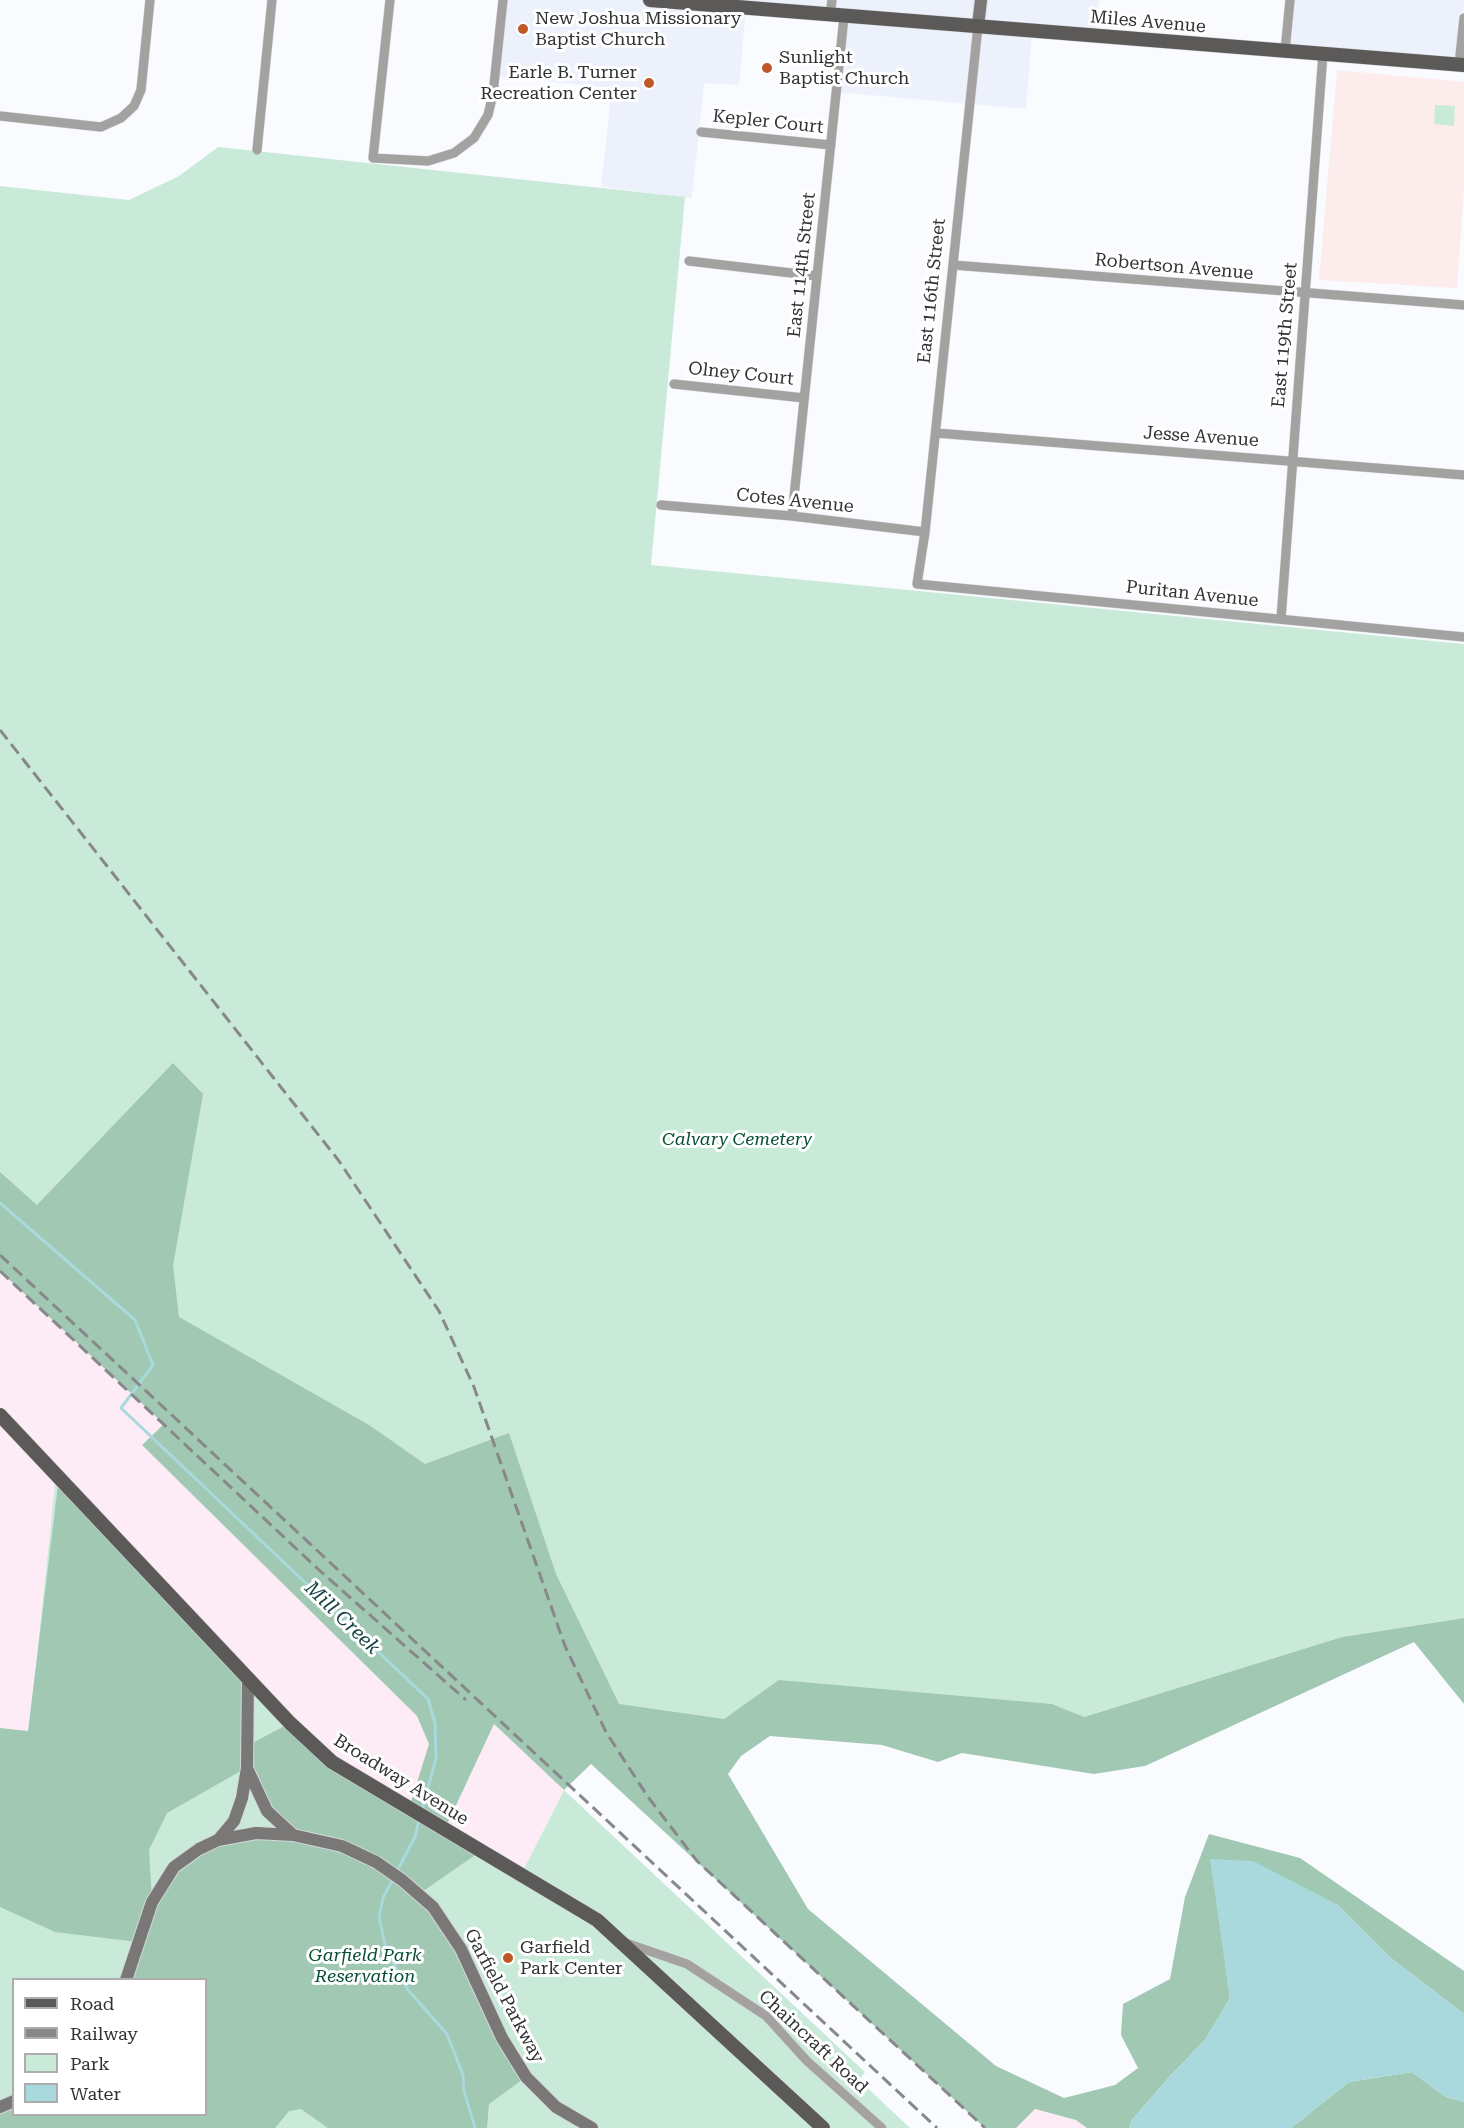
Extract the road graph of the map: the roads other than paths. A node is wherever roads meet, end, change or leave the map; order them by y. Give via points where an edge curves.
1 (150, 0) edge
2 (272, 0) edge
3 (390, 0) edge
4 (503, 0) edge
5 (650, 0) edge
6 (832, 0) edge
7 (981, 0) edge
8 (1290, 0) edge
9 (686, 2) edge
10 (837, 17) junction
11 (1464, 18) edge
12 (978, 26) junction
13 (1285, 51) junction
14 (1323, 53) junction
15 (1462, 65) edge
16 (0, 116) edge
17 (701, 132) dead end
18 (831, 145) junction
19 (256, 150) dead end
20 (689, 261) dead end
21 (953, 265) junction
22 (817, 276) junction
23 (1305, 295) junction
24 (1464, 305) edge
25 (674, 384) dead end
26 (804, 398) junction
27 (936, 433) junction
28 (1291, 460) junction
29 (1464, 475) edge
30 (661, 506) dead end
31 (792, 516) junction
32 (925, 532) junction
33 (916, 584) joint
34 (1281, 620) junction
35 (1464, 637) edge
36 (0, 1415) edge
37 (248, 1678) junction
38 (247, 1768) junction
39 (292, 1834) junction
40 (219, 1840) junction
41 (620, 1941) junction
42 (127, 1978) edge
43 (821, 2126) edge
44 (592, 2128) edge
45 (882, 2128) edge

1 - 16 street via 141,90 134,106 122,118 101,127
2 - 19 street
3 - 4 street via 373,158 428,161 454,153 474,138 488,115
5 - 9 main road, Miles Avenue
6 - 10 street, East 114th Street
7 - 12 street, East 116th Street
8 - 13 street
9 - 10 main road, Miles Avenue
10 - 12 main road, Miles Avenue
10 - 18 street, East 114th Street
11 - 15 street
12 - 13 main road, Miles Avenue
12 - 21 street, East 116th Street
13 - 14 main road, Miles Avenue
14 - 15 main road, Miles Avenue
14 - 23 street, East 119th Street
17 - 18 street, Kepler Court
18 - 22 street, East 114th Street
20 - 22 street
21 - 23 street, Robertson Avenue
21 - 27 street, East 116th Street
22 - 26 street, East 114th Street
23 - 24 street, Robertson Avenue
23 - 28 street, East 119th Street
25 - 26 street, Olney Court
26 - 31 street, East 114th Street
27 - 28 street, Jesse Avenue
27 - 32 street, East 116th Street
28 - 29 street, Jesse Avenue
28 - 34 street, East 119th Street
30 - 31 street, Cotes Avenue
31 - 32 street, Cotes Avenue
32 - 33 street, East 116th Street
33 - 34 street, Puritan Avenue
34 - 35 street, Puritan Avenue
36 - 37 main road, Broadway Avenue
37 - 38 street, Garfield Parkway
37 - 41 main road, Broadway Avenue via 332,1762 597,1920
38 - 39 street, Garfield Parkway via 267,1811
38 - 40 street, Garfield Parkway via 234,1821
39 - 40 street, Garfield Parkway via 256,1833
39 - 44 street, Garfield Parkway via 342,1846 390,1870 433,1907 461,1949 502,2038 526,2077 556,2108
40 - 42 street, Garfield Parkway via 174,1868 152,1902
41 - 43 main road, Broadway Avenue
41 - 45 street, Chaincraft Road via 687,1964 766,2016 807,2061

